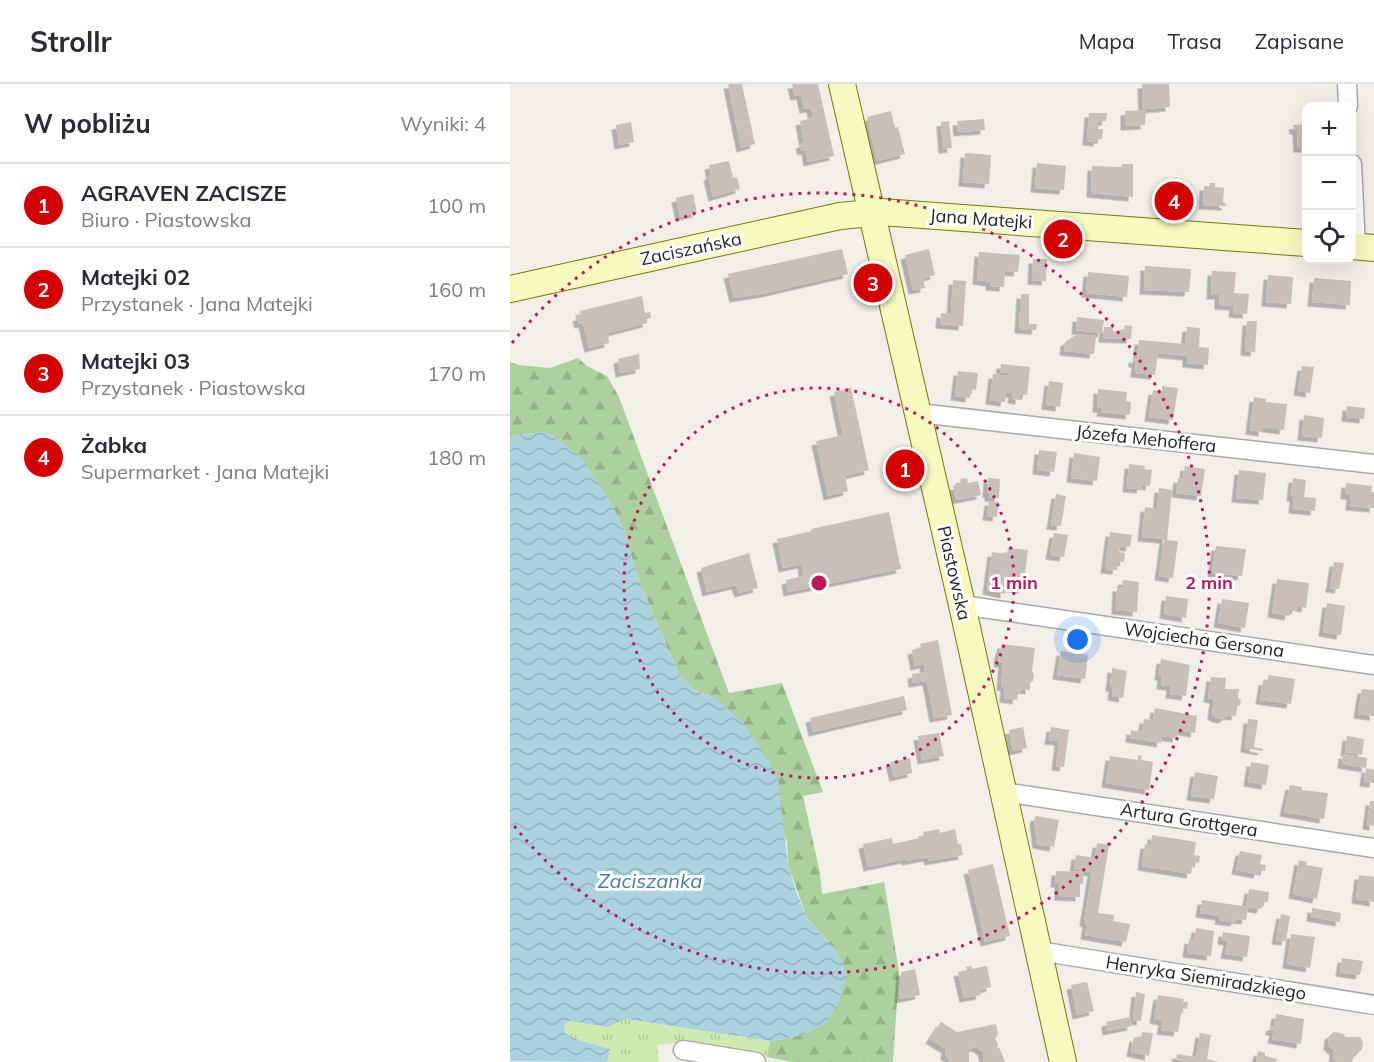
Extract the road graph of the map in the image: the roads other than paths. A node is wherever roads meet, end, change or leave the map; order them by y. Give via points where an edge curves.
1 (842, 84) edge
2 (1347, 84) edge
3 (1348, 102) edge
4 (1356, 201) edge
5 (872, 213) junction
6 (1302, 243) edge
7 (1361, 247) edge
8 (510, 289) edge
9 (918, 413) junction
10 (1374, 464) edge
11 (962, 605) junction
12 (1374, 665) edge
13 (1003, 792) junction
14 (1374, 848) edge
15 (1039, 951) junction
16 (1374, 1005) edge
17 (683, 1050) dead end
18 (756, 1062) edge
19 (1064, 1062) edge

1 - 5 street, Piastowska
2 - 3 street
4 - 7 street
5 - 6 street, Jana Matejki
5 - 8 street, Zaciszańska via 840,216
5 - 9 street, Piastowska
9 - 10 street, Józefa Mehoffera
9 - 11 street, Piastowska
11 - 12 street, Wojciecha Gersona
11 - 13 street, Piastowska
13 - 14 street, Artura Grottgera
13 - 15 street, Piastowska
15 - 16 street, Henryka Siemiradzkiego
15 - 19 street, Piastowska
17 - 18 street

